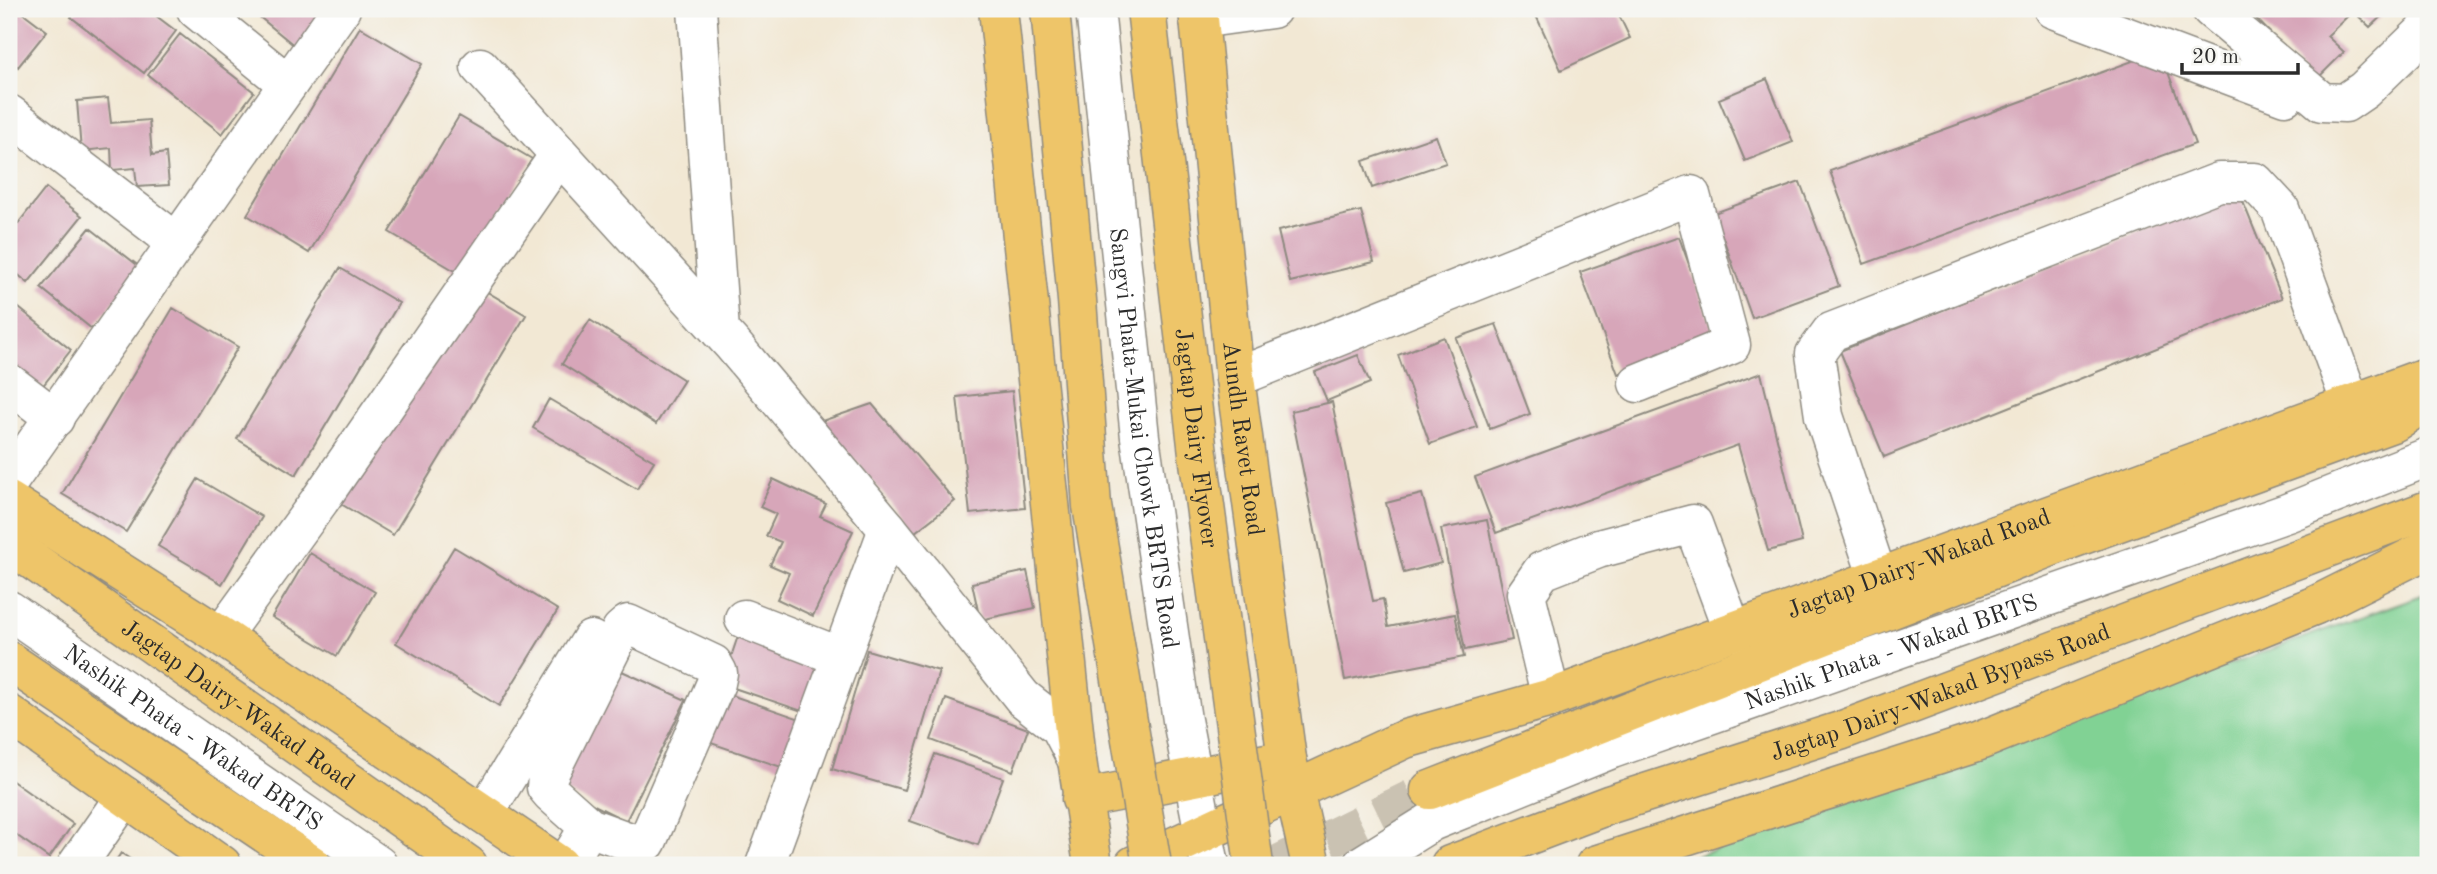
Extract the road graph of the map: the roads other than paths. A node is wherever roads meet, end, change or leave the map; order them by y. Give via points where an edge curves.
1 (197, 9) edge
2 (341, 9) edge
3 (697, 9) edge
4 (998, 9) edge
5 (1050, 9) edge
6 (1095, 9) edge
7 (1146, 9) edge
8 (1272, 9) edge
9 (2211, 9) edge
10 (2058, 10) edge
11 (1199, 14) edge
12 (2428, 28) edge
13 (480, 67) dead end
14 (288, 84) junction
15 (2284, 96) dead end
16 (9, 114) edge
17 (559, 155) junction
18 (176, 242) junction
19 (720, 331) junction
20 (2428, 376) edge
21 (1235, 378) junction
22 (9, 383) edge
23 (1638, 383) dead end
24 (2428, 400) edge
25 (2350, 404) junction
26 (55, 418) junction
27 (2428, 457) edge
28 (9, 481) edge
29 (9, 501) edge
30 (2428, 510) edge
31 (888, 529) junction
32 (9, 544) edge
33 (2428, 549) edge
34 (1878, 578) junction
35 (611, 607) dead end
36 (9, 610) edge
37 (744, 619) dead end
38 (1732, 632) junction
39 (221, 636) junction
40 (841, 657) junction
41 (9, 661) edge
42 (1551, 698) junction
43 (9, 714) edge
44 (1077, 760) junction
45 (1291, 775) junction
46 (1192, 777) junction
47 (1430, 790) tunnel mouth
48 (125, 796) junction
49 (1081, 799) junction
50 (484, 814) junction
51 (589, 827) junction
52 (1208, 850) edge
53 (77, 865) edge
54 (222, 865) edge
55 (312, 865) edge
56 (378, 865) edge
57 (468, 865) edge
58 (559, 865) edge
59 (566, 865) edge
60 (765, 865) edge
61 (1093, 865) edge
62 (1134, 865) edge
63 (1152, 865) edge
64 (1254, 865) edge
65 (1311, 865) edge
66 (1362, 865) edge
67 (1450, 865) edge
68 (1595, 865) edge

1 - 14 street
2 - 14 street
3 - 19 street
4 - 44 main road
5 - 63 main road, bridge via 1092,506
6 - 46 street, Sangvi Phata-Mukai Chowk BRTS Road via 1140,437
7 - 64 main road, Jagtap Dairy Flyover, bridge via 1199,462
8 - 11 street
9 - 12 street via 2322,103 2345,103 2364,90
10 - 15 street
11 - 21 main road, Aundh Ravet Road
13 - 17 street
14 - 18 street
16 - 18 street
17 - 19 street
17 - 39 street
18 - 26 street
19 - 31 street
20 - 25 main road, Jagtap Dairy-Wakad Road
21 - 23 street via 1691,195 1731,345
21 - 45 main road, Aundh Ravet Road
22 - 26 street
24 - 47 main road, Jagtap Dairy-Wakad Road via 2395,422 2061,543
25 - 34 main road, Jagtap Dairy-Wakad Road
25 - 34 street via 2280,209 2255,182 2219,182 1831,332 1815,354 1825,416
26 - 28 street
27 - 66 street, Nashik Phata - Wakad BRTS via 2287,513 1612,749 1431,822
29 - 39 main road
30 - 67 main road, Jagtap Dairy-Wakad Bypass Road via 1840,731 1611,804
31 - 40 street
31 - 44 street via 1023,698 1060,727
32 - 57 main road, Jagtap Dairy-Wakad Road
33 - 68 main road via 2316,606 1977,742
34 - 38 main road, Jagtap Dairy-Wakad Road
35 - 50 street
36 - 56 street, Nashik Phata - Wakad BRTS
37 - 40 street
38 - 42 main road, Jagtap Dairy-Wakad Road
38 - 42 street via 1693,524 1598,549 1542,571 1526,594
39 - 50 main road
40 - 60 street
41 - 55 main road
42 - 45 main road, Jagtap Dairy-Wakad Road
43 - 48 main road
44 - 49 main road
45 - 46 main road
45 - 52 main road
45 - 65 main road, Aundh Ravet Road
46 - 49 main road
46 - 52 street, Sangvi Phata-Mukai Chowk BRTS Road
48 - 53 street
48 - 54 main road
49 - 61 main road
50 - 58 main road
51 - 51 street via 641,846 647,842 718,673 713,664 628,624 547,778 551,793
51 - 59 street
52 - 62 main road

